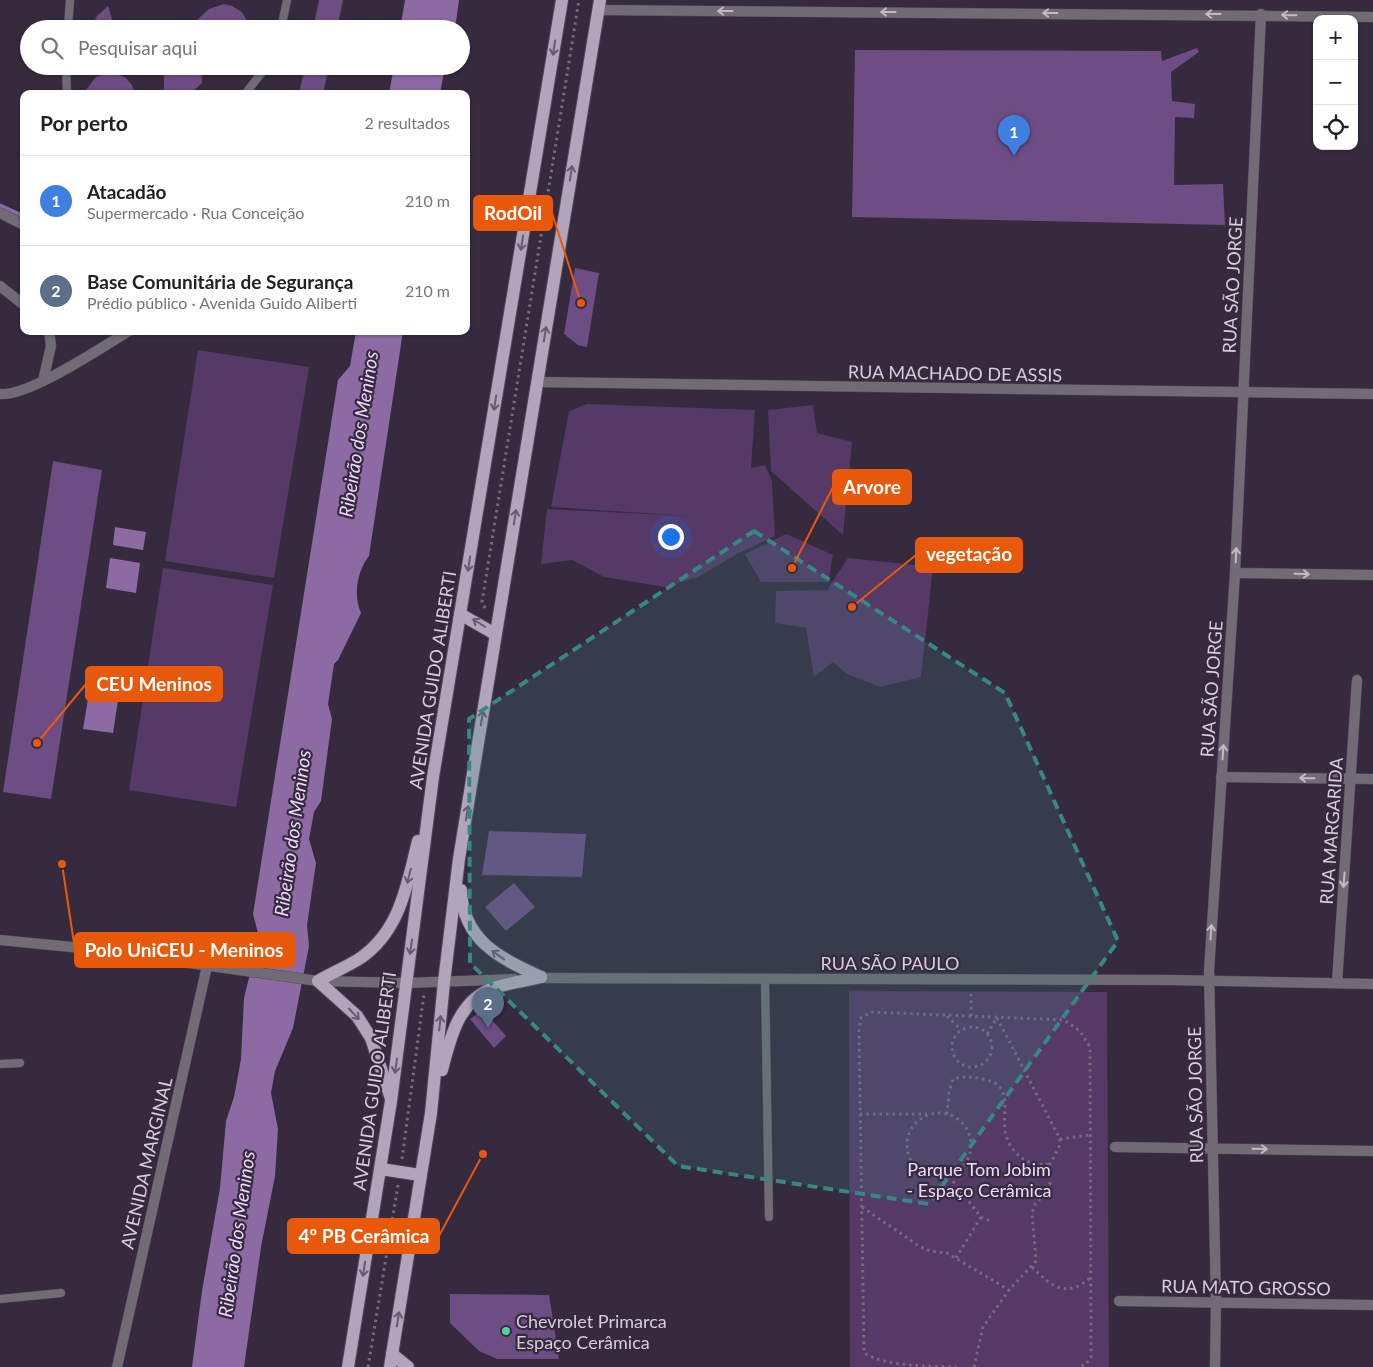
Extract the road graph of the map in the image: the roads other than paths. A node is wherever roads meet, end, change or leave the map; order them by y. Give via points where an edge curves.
1 (70, 0) edge
2 (288, 0) edge
3 (562, 0) edge
4 (599, 5) edge
5 (1261, 14) junction
6 (1373, 17) edge
7 (69, 20) edge
8 (283, 20) edge
9 (66, 75) edge
10 (260, 75) edge
11 (67, 90) edge
12 (248, 90) edge
13 (0, 213) edge
14 (20, 223) edge
15 (0, 286) edge
16 (20, 302) edge
17 (50, 335) edge
18 (122, 335) edge
19 (43, 381) junction
20 (536, 382) junction
21 (0, 394) edge
22 (1243, 394) junction
23 (1373, 394) edge
24 (1235, 574) junction
25 (1373, 575) edge
26 (460, 614) junction
27 (496, 634) junction
28 (1357, 680) dead end
29 (1221, 777) junction
30 (433, 778) junction
31 (1350, 779) junction
32 (1373, 779) edge
33 (460, 860) junction
34 (0, 940) edge
35 (207, 966) junction
36 (541, 977) junction
37 (765, 978) junction
38 (314, 980) junction
39 (1209, 980) junction
40 (444, 982) junction
41 (406, 983) junction
42 (1337, 983) junction
43 (1373, 984) edge
44 (20, 1063) dead end
45 (0, 1064) edge
46 (391, 1101) junction
47 (431, 1113) junction
48 (1115, 1147) dead end
49 (1212, 1148) junction
50 (1373, 1151) edge
51 (381, 1169) junction
52 (420, 1175) junction
53 (769, 1217) dead end
54 (61, 1293) dead end
55 (0, 1299) edge
56 (1119, 1301) dead end
57 (1216, 1302) junction
58 (1373, 1305) edge
59 (392, 1354) junction
60 (117, 1367) edge
61 (348, 1367) edge
62 (390, 1367) edge
63 (408, 1367) edge
64 (1215, 1367) edge

1 - 7 lane
2 - 8 lane
3 -> 26 main road, AVENIDA GUIDO ALIBERTI
5 -> 4 street
20 -> 4 main road
6 -> 5 street
5 - 22 street, RUA SÃO JORGE
9 - 11 lane
10 - 12 lane
13 - 14 street
15 - 16 street
17 - 19 street via 51,346
18 - 19 street
19 - 21 street via 17,393
20 - 22 street, RUA MACHADO DE ASSIS
27 -> 20 main road
22 - 23 street, RUA MACHADO DE ASSIS
24 -> 22 street, RUA SÃO JORGE
24 -> 25 street
29 -> 24 street, RUA SÃO JORGE
27 -> 26 main road
26 - 30 main road, AVENIDA GUIDO ALIBERTI
33 -> 27 main road
28 - 31 street, RUA MARGARIDA
31 -> 29 street
39 -> 29 street, RUA SÃO JORGE
30 -> 38 main road via 403,899 392,925 360,958
30 -> 41 main road, AVENIDA GUIDO ALIBERTI
31 - 32 street
31 -> 42 street, RUA MARGARIDA
36 -> 33 main road via 500,958 469,926 462,904
33 - 40 main road
34 - 35 street, RUA SÃO PAULO
35 - 38 street, RUA SÃO PAULO
35 - 60 street, AVENIDA MARGINAL
36 - 37 street, RUA SÃO PAULO
36 - 40 street, RUA SÃO PAULO
36 - 47 main road via 491,989 462,1013 451,1037
37 - 39 street, RUA SÃO PAULO
37 - 53 lane
38 - 41 street, RUA SÃO PAULO
38 -> 46 main road via 357,1016 371,1038
39 - 42 street, RUA SÃO PAULO
39 - 49 street, RUA SÃO JORGE
40 - 41 street, RUA SÃO PAULO
47 -> 40 main road
41 -> 46 main road, AVENIDA GUIDO ALIBERTI
42 - 43 street, RUA SÃO PAULO
44 - 45 lane
46 - 51 main road, AVENIDA GUIDO ALIBERTI
47 - 52 main road
48 - 49 street
49 -> 50 street
49 - 57 street, RUA SÃO JORGE
51 - 52 main road
51 -> 61 main road, AVENIDA GUIDO ALIBERTI
59 -> 52 main road
54 - 55 lane
56 - 57 street, RUA MATO GROSSO
57 - 58 street, RUA MATO GROSSO
57 - 64 street, RUA SÃO JORGE
59 - 62 main road
59 - 63 main road

